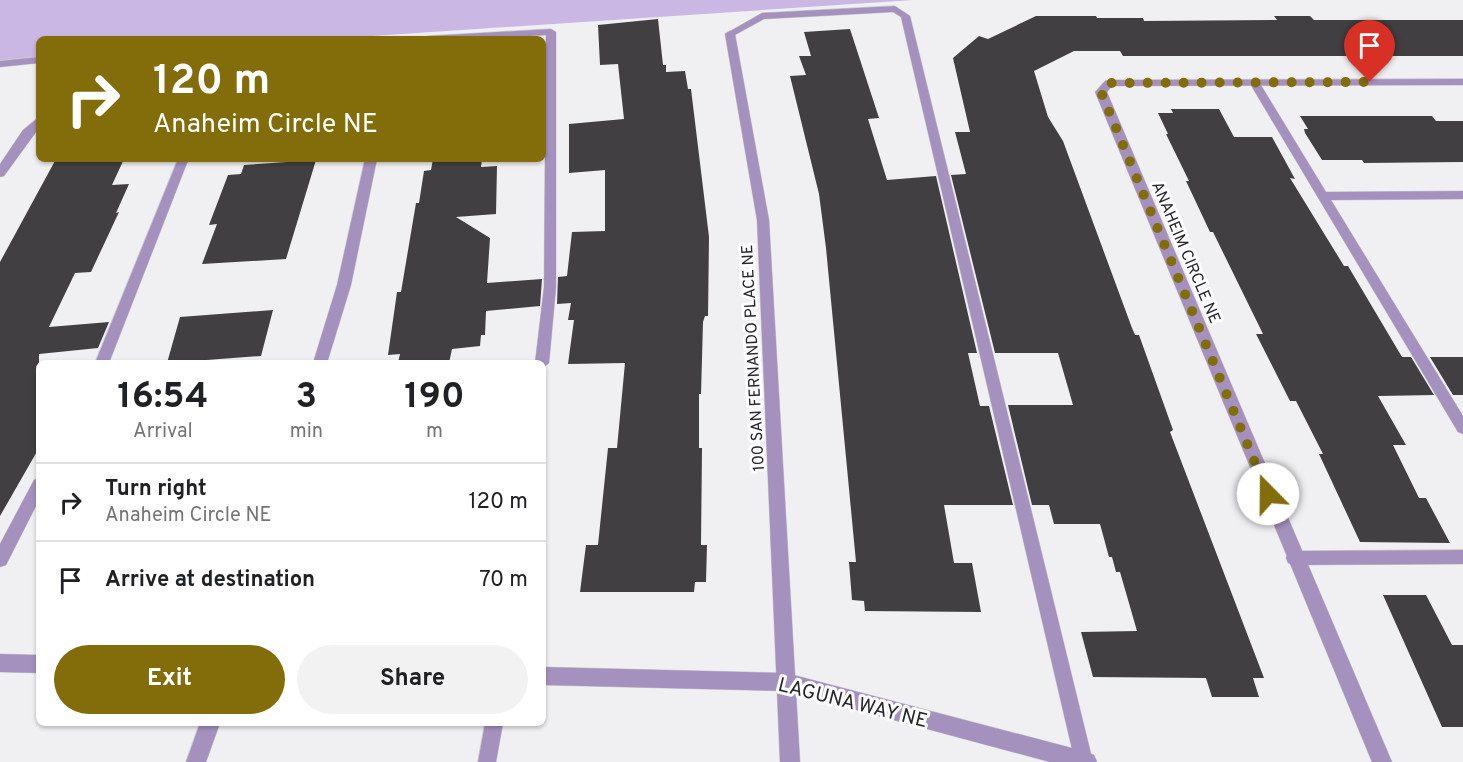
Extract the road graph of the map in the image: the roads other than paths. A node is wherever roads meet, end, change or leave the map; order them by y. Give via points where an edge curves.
1 (730, 34) joint
2 (481, 36) edge
3 (36, 60) edge
4 (0, 64) edge
5 (1254, 82) junction
6 (1463, 82) edge
7 (36, 124) edge
8 (182, 162) edge
9 (370, 162) edge
10 (0, 173) edge
11 (1463, 195) edge
12 (1321, 196) junction
13 (103, 360) edge
14 (321, 360) edge
15 (542, 360) edge
16 (1463, 428) edge
17 (36, 491) edge
18 (1463, 557) edge
19 (1294, 558) junction
20 (0, 560) edge
21 (0, 663) edge
22 (36, 664) edge
23 (546, 676) edge
24 (786, 682) junction
25 (209, 726) edge
26 (493, 726) edge
27 (196, 762) edge
28 (487, 762) edge
29 (790, 762) edge
30 (1085, 762) edge
31 (1382, 762) edge

1 - 24 street, 100 SAN FERNANDO PLACE NE via 763,220
1 - 30 lane via 762,16 895,9 905,16
2 - 15 lane via 551,32 550,287
3 - 4 lane
5 - 6 street, ANAHEIM CIRCLE NE
5 - 12 lane
5 - 19 street, ANAHEIM CIRCLE NE via 1109,83 1101,92
7 - 10 street
8 - 13 lane
9 - 14 street via 344,285
11 - 12 lane
12 - 16 lane
17 - 20 lane
18 - 19 lane
19 - 31 street, ANAHEIM CIRCLE NE
21 - 22 street
23 - 24 street, LAGUNA WAY NE
24 - 29 street, 100 SAN FERNANDO PLACE NE
24 - 30 street, LAGUNA WAY NE
25 - 27 street
26 - 28 lane

